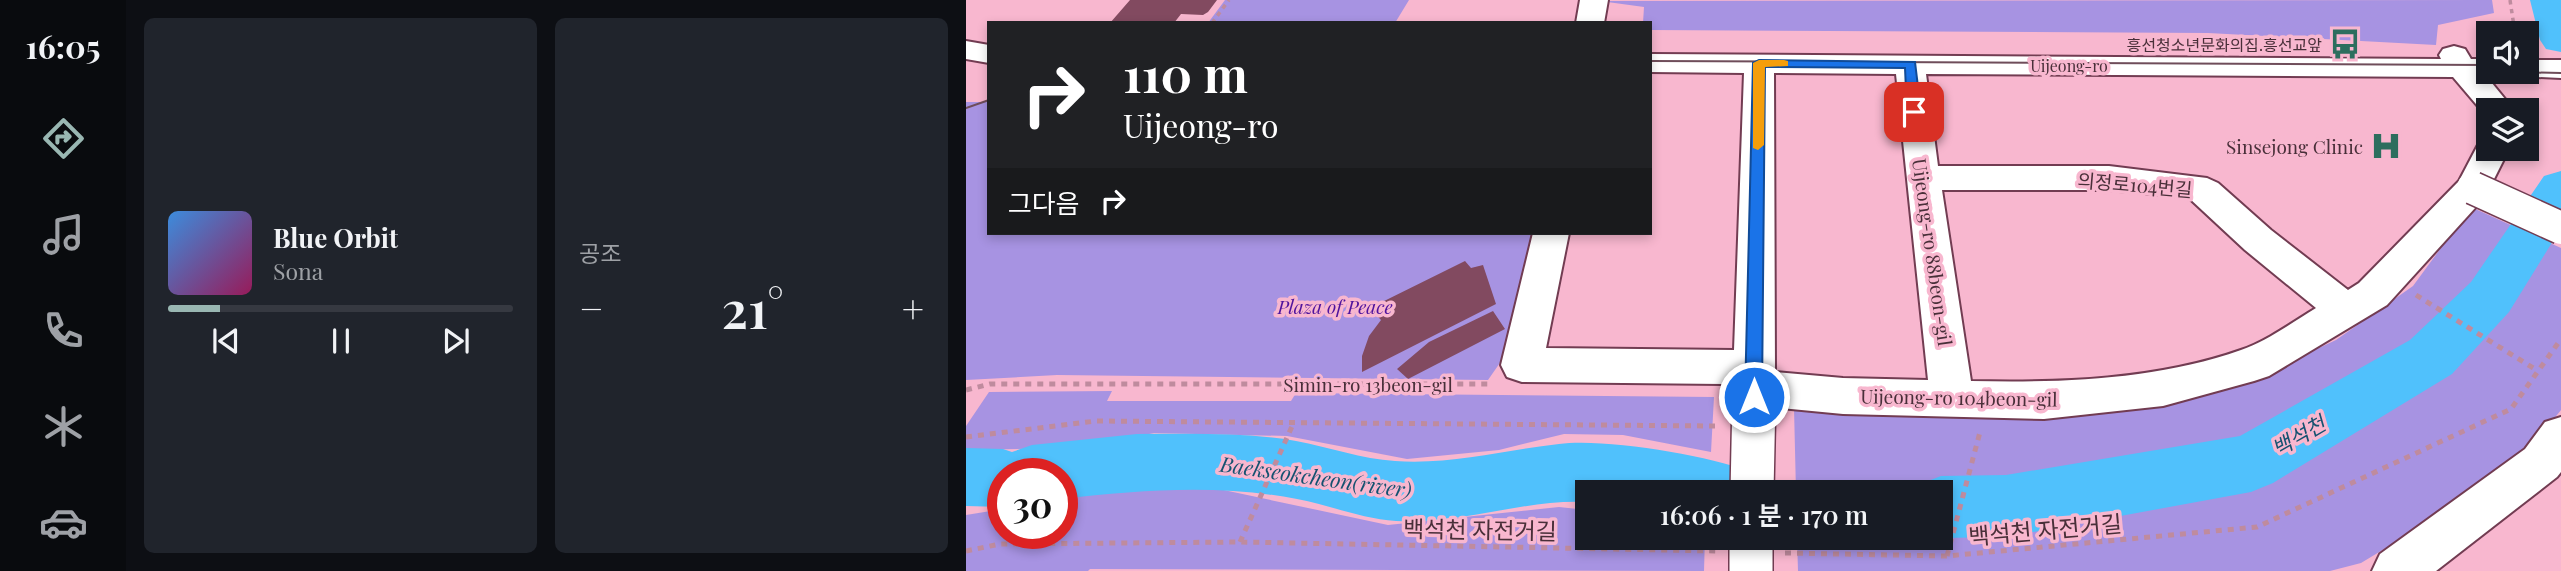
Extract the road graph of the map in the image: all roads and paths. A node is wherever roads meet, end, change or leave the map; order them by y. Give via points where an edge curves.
1 (1229, 0) edge
2 (1594, 0) edge
3 (2511, 0) edge
4 (1213, 21) edge
5 (1590, 21) edge
6 (2514, 21) edge
7 (966, 50) edge
8 (987, 55) edge
9 (987, 55) edge
10 (966, 58) edge
11 (2467, 62) edge
12 (1652, 63) edge
13 (1759, 63) junction
14 (1911, 64) junction
15 (2539, 69) edge
16 (2561, 69) edge
17 (2490, 98) edge
18 (2486, 161) edge
19 (1923, 178) junction
20 (2473, 188) junction
21 (2561, 228) edge
22 (1551, 235) edge
23 (2409, 291) dead end
24 (2346, 310) junction
25 (2561, 339) edge
26 (1522, 365) junction
27 (2538, 371) junction
28 (966, 390) edge
29 (1753, 393) junction
30 (1952, 399) junction
31 (1294, 422) dead end
32 (1982, 428) dead end
33 (2561, 436) edge
34 (1752, 480) edge
35 (1240, 542) junction
36 (966, 551) edge
37 (1752, 553) edge
38 (1947, 556) junction
39 (2397, 571) edge

1 - 4 path
2 - 5 street
3 - 6 path
7 - 8 street
9 - 10 street
11 - 14 street, Uijeong-ro
11 - 17 street
12 - 13 street, Uijeong-ro
13 - 14 street, Uijeong-ro
13 - 29 street
14 - 19 street, Uijeong-ro 88beon-gil
15 - 16 street
18 - 20 street, Uijeong-ro 104beon-gil
19 - 24 street, 의정로104번길 via 2109,178 2196,187
19 - 30 street, Uijeong-ro 88beon-gil
20 - 21 street, bridge
20 - 24 street, Uijeong-ro 104beon-gil via 2372,294
22 - 26 street
23 - 27 path
24 - 30 street, Uijeong-ro 104beon-gil via 2254,364 2163,388 2044,401
25 - 27 path, 백석천 자전거길
26 - 28 path, Simin-ro 13beon-gil via 1503,384 990,384
26 - 29 street via 1732,367
27 - 38 path, 백석천 자전거길 via 2511,409 2257,527
29 - 30 street, Uijeong-ro 104beon-gil
29 - 34 street, bridge
31 - 35 path
32 - 38 path
33 - 39 street via 2541,463
35 - 36 path, 백석천 자전거길 via 1000,544
35 - 37 path, 백석천 자전거길
37 - 38 path, 백석천 자전거길

